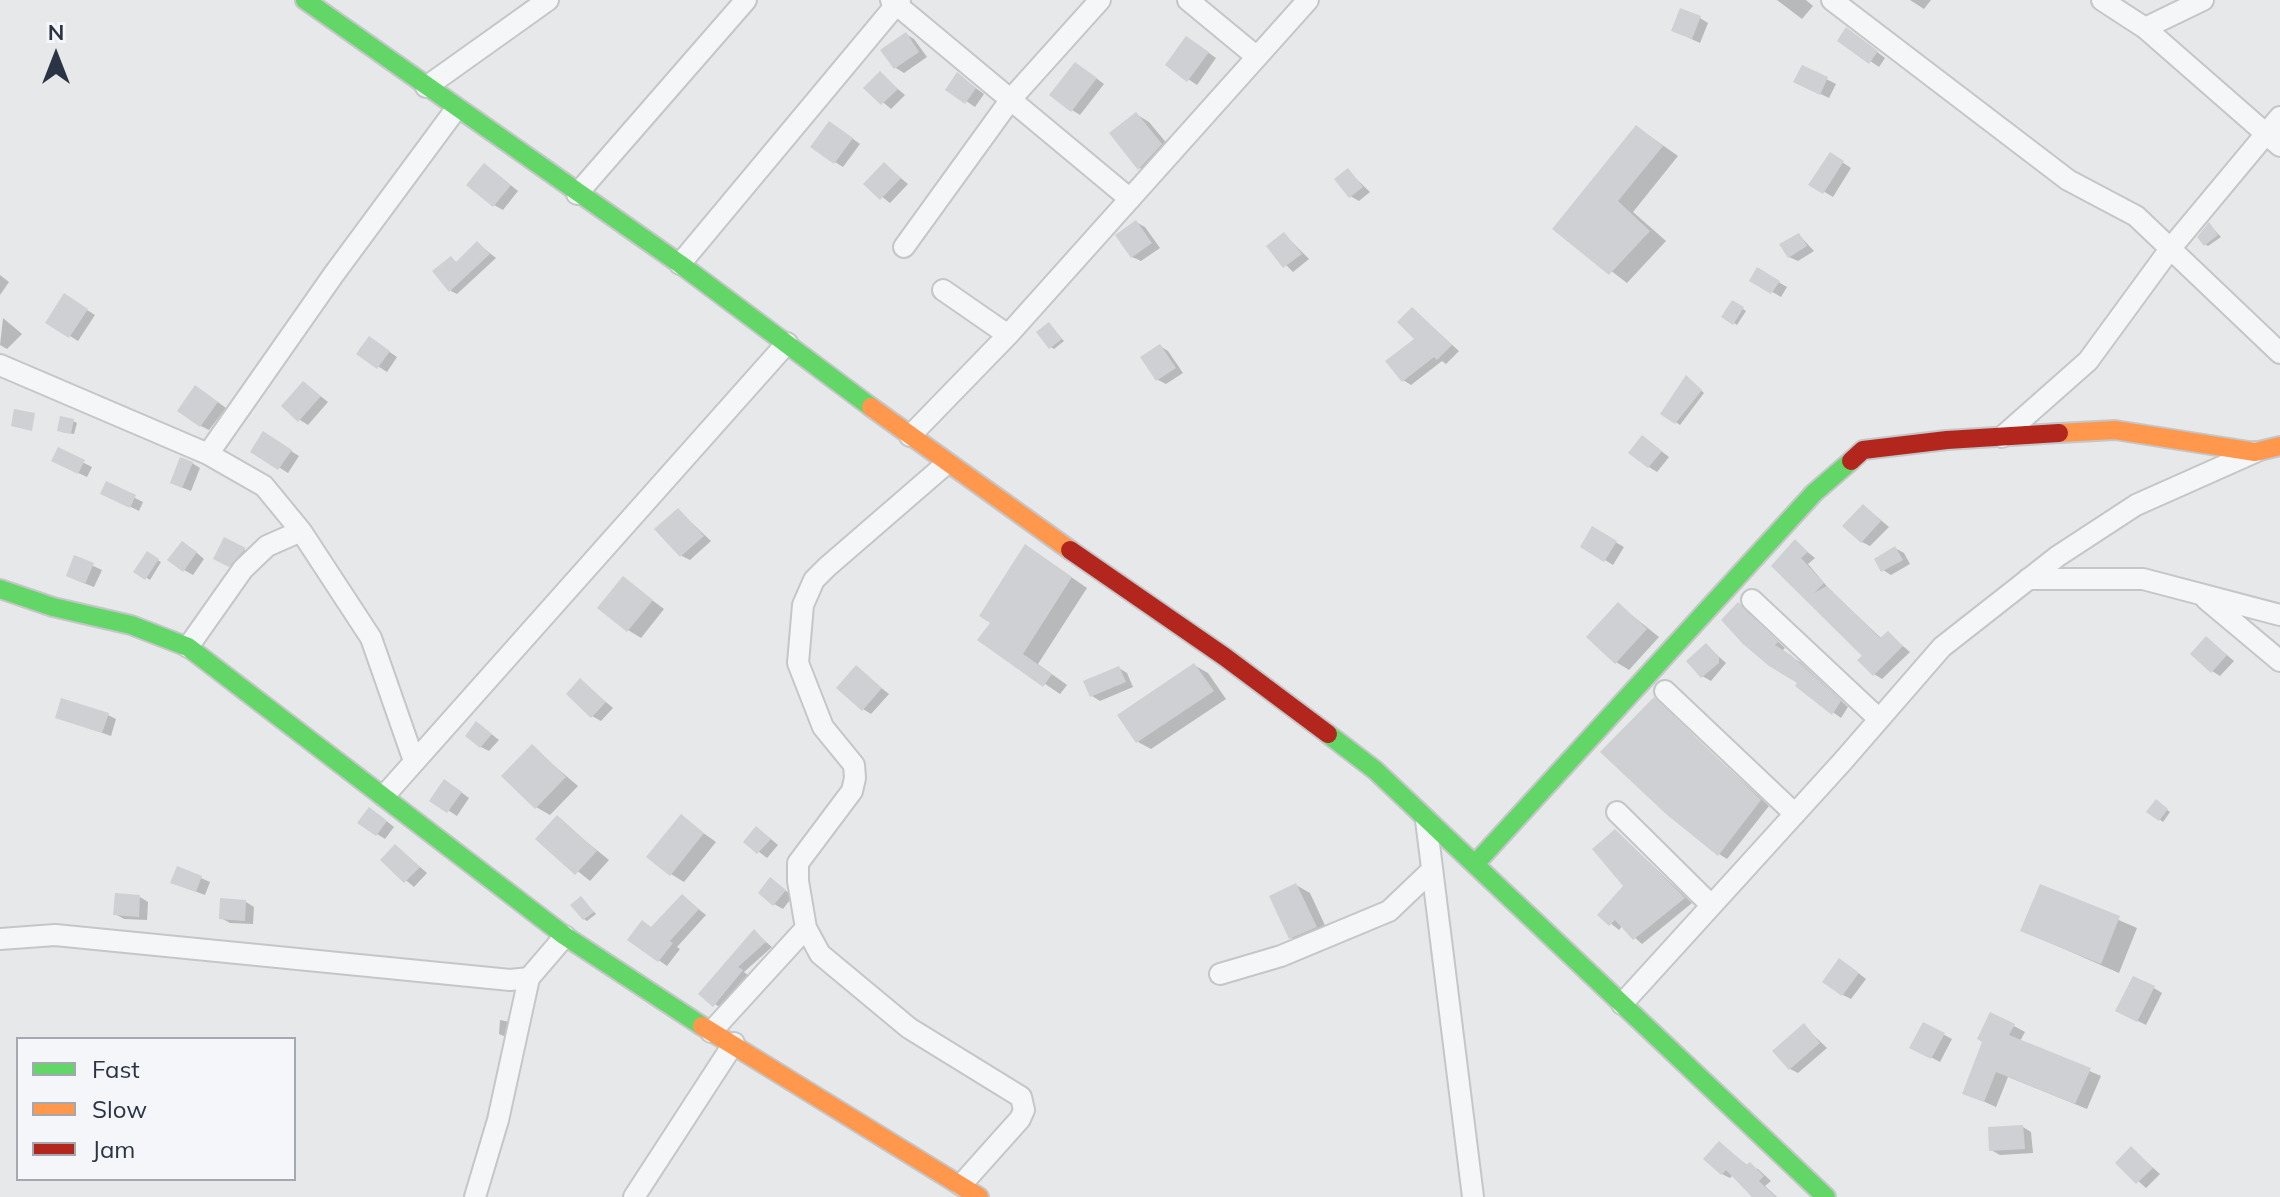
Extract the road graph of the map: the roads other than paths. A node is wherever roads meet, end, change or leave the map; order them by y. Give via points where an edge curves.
1 (305, 0) edge
2 (548, 0) edge
3 (746, 0) edge
4 (1100, 0) edge
5 (1188, 0) edge
6 (1308, 0) edge
7 (1832, 0) edge
8 (2102, 0) edge
9 (2203, 0) edge
10 (896, 1) edge
11 (2145, 28) junction
12 (1257, 57) junction
13 (426, 87) junction
14 (1011, 99) junction
15 (456, 109) junction
16 (2275, 132) edge
17 (577, 194) junction
18 (1130, 199) junction
19 (904, 247) dead end
20 (2170, 249) junction
21 (680, 264) junction
22 (943, 290) dead end
23 (1008, 335) junction
24 (787, 343) junction
25 (2280, 353) edge
26 (0, 365) edge
27 (910, 436) junction
28 (2002, 437) junction
29 (2280, 446) edge
30 (2255, 452) junction
31 (208, 454) junction
32 (946, 464) junction
33 (301, 531) junction
34 (2028, 579) junction
35 (0, 589) edge
36 (2203, 597) junction
37 (1752, 600) dead end
38 (2280, 615) edge
39 (188, 647) junction
40 (2280, 661) edge
41 (1665, 691) dead end
42 (1879, 719) junction
43 (414, 761) junction
44 (384, 796) junction
45 (1617, 812) dead end
46 (1795, 814) junction
47 (1426, 818) junction
48 (1476, 863) junction
49 (1432, 870) junction
50 (1711, 905) junction
51 (806, 928) junction
52 (565, 936) junction
53 (0, 939) edge
54 (1220, 974) dead end
55 (529, 978) junction
56 (1622, 1004) junction
57 (711, 1032) junction
58 (734, 1043) junction
59 (961, 1185) junction
60 (475, 1197) edge
61 (634, 1197) edge
62 (979, 1197) edge
63 (1473, 1197) edge
64 (1826, 1197) edge

1 - 13 main road
2 - 13 street
3 - 17 street
4 - 14 street
5 - 12 street
6 - 12 street
7 - 20 street via 2068,180 2136,216
8 - 11 street
9 - 11 street
10 - 14 street
10 - 21 street
11 - 16 street
12 - 18 street
13 - 15 main road
14 - 18 street
14 - 19 street
15 - 17 main road
15 - 31 street
16 - 20 street
17 - 21 main road
18 - 23 street
20 - 25 street
20 - 28 street via 2088,361
21 - 24 main road
22 - 23 street
23 - 27 street
24 - 27 main road
24 - 43 street
26 - 31 street
27 - 32 main road
28 - 30 main road via 2115,430
28 - 48 main road via 1863,450 1814,493
29 - 30 main road
30 - 34 street via 2136,505
31 - 33 street via 264,486
32 - 47 main road via 1225,657 1375,770
32 - 51 street via 827,567 814,580 803,605 798,663 823,727 854,765 855,778 852,791 798,863
33 - 39 street via 267,546 243,569
33 - 43 street via 371,638
34 - 36 street via 2143,579
34 - 42 street via 1942,647
35 - 39 main road via 131,625
36 - 38 street
36 - 40 street
37 - 42 street
39 - 44 main road
41 - 46 street
42 - 46 street
43 - 44 street
44 - 52 main road
45 - 50 street
46 - 50 street
47 - 48 main road
47 - 49 street
48 - 56 main road
49 - 54 street via 1389,911 1281,956
49 - 63 street
50 - 56 street
51 - 57 street
51 - 59 street via 820,954 909,1028 1021,1097 1020,1119
52 - 55 street
52 - 57 main road
53 - 55 street via 55,935
55 - 60 street
56 - 64 main road
57 - 58 main road
58 - 59 main road
58 - 61 street
59 - 62 main road

